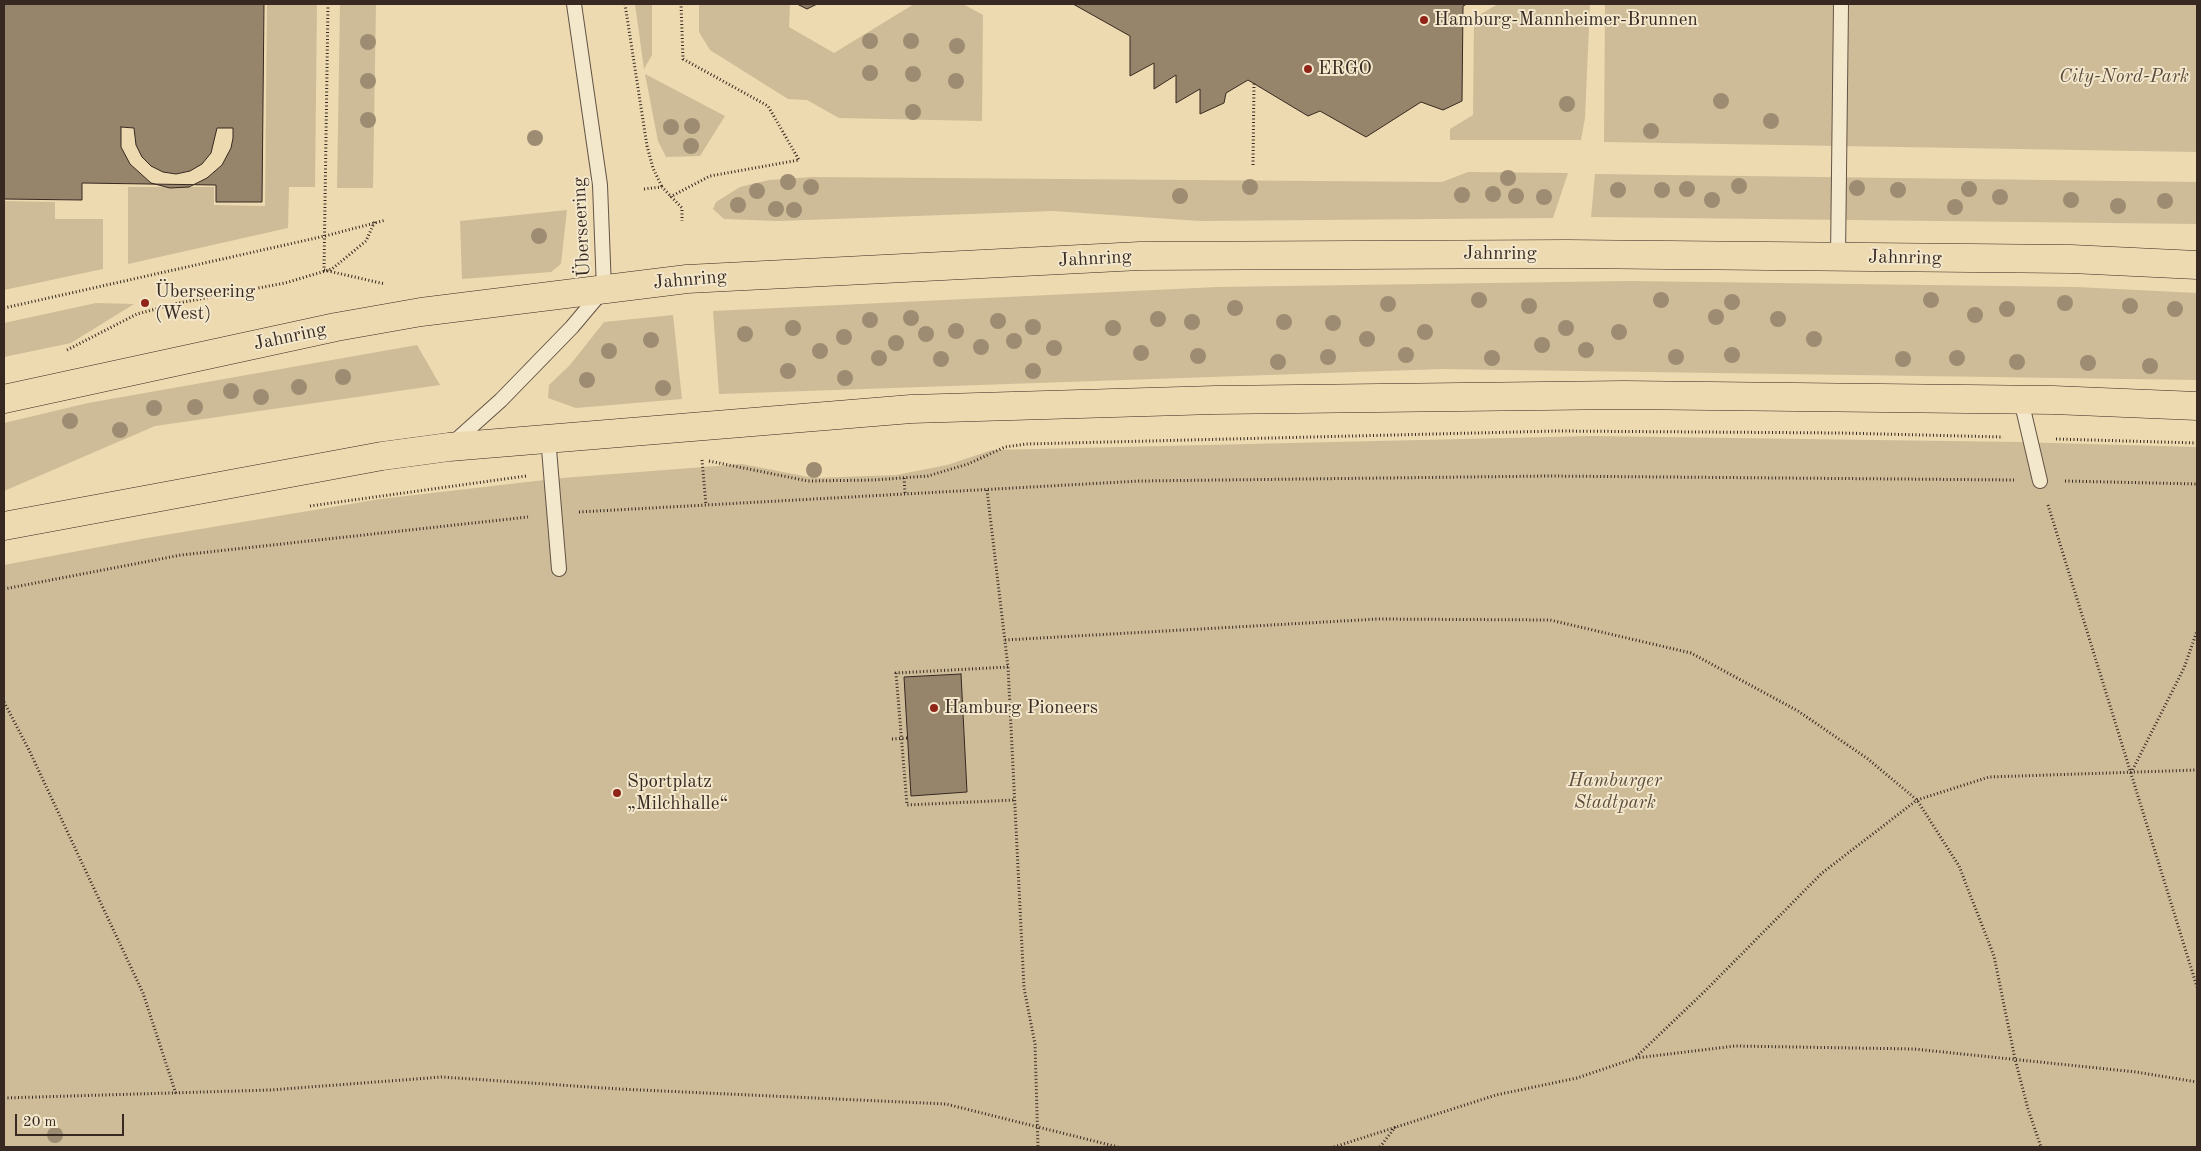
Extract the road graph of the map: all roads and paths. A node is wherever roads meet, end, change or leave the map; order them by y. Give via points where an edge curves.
1 (328, 4) edge
2 (574, 4) edge
3 (624, 4) edge
4 (681, 4) edge
5 (1841, 4) edge
6 (1254, 83) dead end
7 (1253, 165) dead end
8 (662, 186) junction
9 (644, 189) dead end
10 (670, 197) junction
11 (386, 220) dead end
12 (682, 220) dead end
13 (375, 221) junction
14 (325, 236) junction
15 (1838, 257) junction
16 (2197, 265) edge
17 (324, 270) junction
18 (604, 289) junction
19 (4, 308) edge
20 (58, 352) dead end
21 (4, 399) edge
22 (2021, 400) junction
23 (2197, 406) edge
24 (548, 437) junction
25 (2030, 438) junction
26 (2197, 442) edge
27 (449, 447) junction
28 (702, 452) dead end
29 (702, 461) junction
30 (693, 462) dead end
31 (551, 473) junction
32 (904, 478) junction
33 (2040, 481) junction
34 (2197, 484) edge
35 (987, 490) junction
36 (905, 493) junction
37 (706, 505) junction
38 (301, 507) dead end
39 (554, 513) junction
40 (4, 526) edge
41 (560, 569) dead end
42 (4, 589) edge
43 (2197, 631) edge
44 (1005, 640) junction
45 (1008, 666) junction
46 (4, 702) edge
47 (902, 738) junction
48 (908, 738) dead end
49 (892, 739) dead end
50 (2197, 770) edge
51 (2131, 774) junction
52 (1014, 800) junction
53 (1916, 800) junction
54 (2197, 987) edge
55 (1636, 1058) junction
56 (2014, 1059) junction
57 (2197, 1082) edge
58 (176, 1094) junction
59 (4, 1098) edge
60 (1396, 1126) junction
61 (1037, 1128) junction
62 (1038, 1147) edge
63 (1118, 1147) edge
64 (1334, 1147) edge
65 (1380, 1147) edge
66 (2041, 1147) edge

1 - 14 path
2 - 18 lane, Überseering via 600,185
3 - 8 path via 646,146
4 - 10 path via 683,59 768,106 799,160 710,176
5 - 15 lane
6 - 7 path
8 - 9 path
8 - 10 path
10 - 12 path via 682,208
11 - 13 path
13 - 14 path
13 - 17 path via 366,241 332,268
14 - 17 path
14 - 19 path
15 - 16 main road, Jahnring via 2071,259
15 - 18 main road, Jahnring via 1567,254 1140,256 687,279
17 - 20 path via 286,282 137,314
18 - 21 main road, Jahnring via 421,312
18 - 27 lane, Überseering via 572,328
22 - 23 main road
22 - 24 main road via 1624,395 1215,400 911,409
22 - 25 lane
24 - 27 main road
24 - 31 lane
25 - 26 path
25 - 32 path via 1557,431 1026,444 1005,447 968,464 928,476
25 - 33 lane
27 - 40 main road via 382,456
28 - 29 path
29 - 30 path
29 - 32 path via 808,481
29 - 37 path
31 - 38 path
31 - 39 lane
32 - 36 path
33 - 34 path
33 - 35 path via 1528,476 1140,481
33 - 51 path
35 - 36 path
35 - 44 path
36 - 37 path
37 - 39 path
39 - 41 lane
39 - 42 path via 181,555
43 - 51 path via 2184,668
44 - 45 path
44 - 53 path via 1378,619 1550,620 1691,653 1798,712 1868,759
45 - 47 path via 896,673
45 - 52 path
46 - 58 path via 143,993
47 - 48 path
47 - 49 path
47 - 52 path via 908,805
50 - 51 path
51 - 53 path via 1989,777
51 - 54 path
52 - 61 path via 1024,988 1035,1044
53 - 55 path via 1822,873
53 - 56 path via 1959,866 1990,947
55 - 56 path via 1735,1046 1914,1049
55 - 60 path via 1577,1078 1496,1096
56 - 57 path
56 - 66 path
58 - 59 path
58 - 61 path via 442,1077 619,1089 946,1104
60 - 64 path
60 - 65 path
61 - 62 path
61 - 63 path

